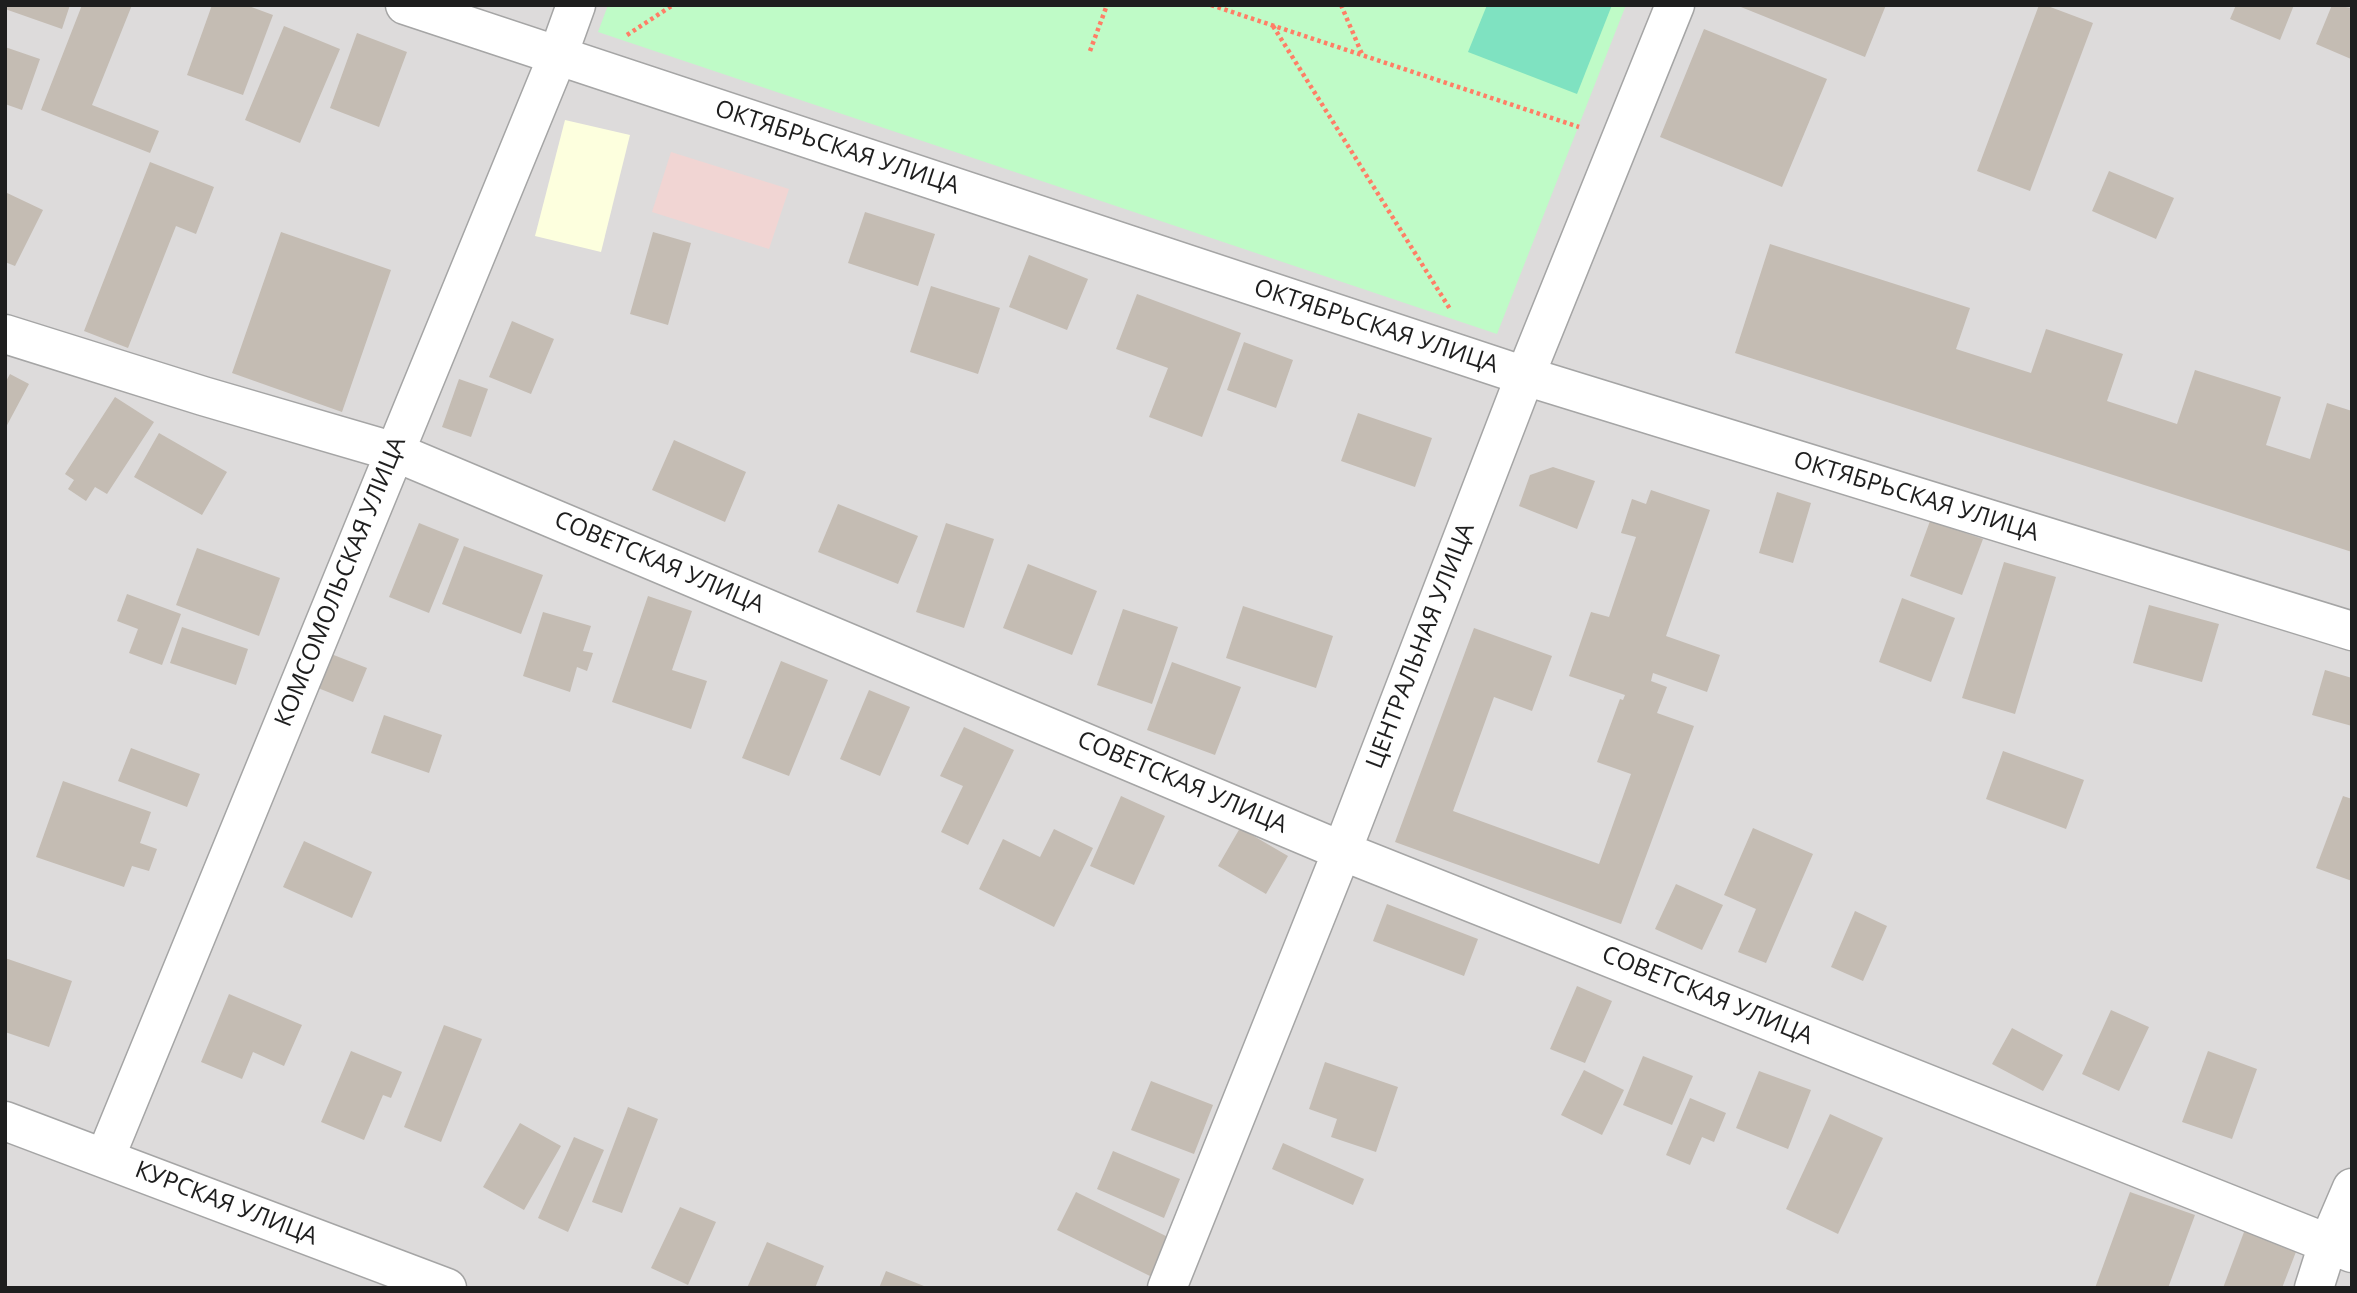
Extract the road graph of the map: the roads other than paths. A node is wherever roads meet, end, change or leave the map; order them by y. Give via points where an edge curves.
1 (405, 5) edge
2 (576, 5) edge
3 (1675, 5) edge
4 (558, 55) junction
5 (5, 334) edge
6 (1525, 376) junction
7 (395, 452) junction
8 (2352, 631) edge
9 (1342, 851) junction
10 (5, 1121) edge
11 (105, 1158) junction
12 (2352, 1188) edge
13 (2340, 1249) edge
14 (447, 1288) edge
15 (1167, 1288) edge
16 (2314, 1288) edge

1 - 4 street, ОКТЯБРЬСКАЯ УЛИЦА
2 - 4 street, КОМСОМОЛЬСКАЯ УЛИЦА
3 - 6 street, ЦЕНТРАЛЬНАЯ УЛИЦА
4 - 6 street, ОКТЯБРЬСКАЯ УЛИЦА
4 - 7 street, КОМСОМОЛЬСКАЯ УЛИЦА
5 - 7 street, СОВЕТСКАЯ УЛИЦА
6 - 8 street, ОКТЯБРЬСКАЯ УЛИЦА
6 - 9 street, ЦЕНТРАЛЬНАЯ УЛИЦА
7 - 9 street, СОВЕТСКАЯ УЛИЦА
7 - 11 street, КОМСОМОЛЬСКАЯ УЛИЦА
9 - 13 street, СОВЕТСКАЯ УЛИЦА
9 - 15 street, ЦЕНТРАЛЬНАЯ УЛИЦА
10 - 11 street, КУРСКАЯ УЛИЦА
11 - 14 street, КУРСКАЯ УЛИЦА
12 - 13 street
13 - 16 street

